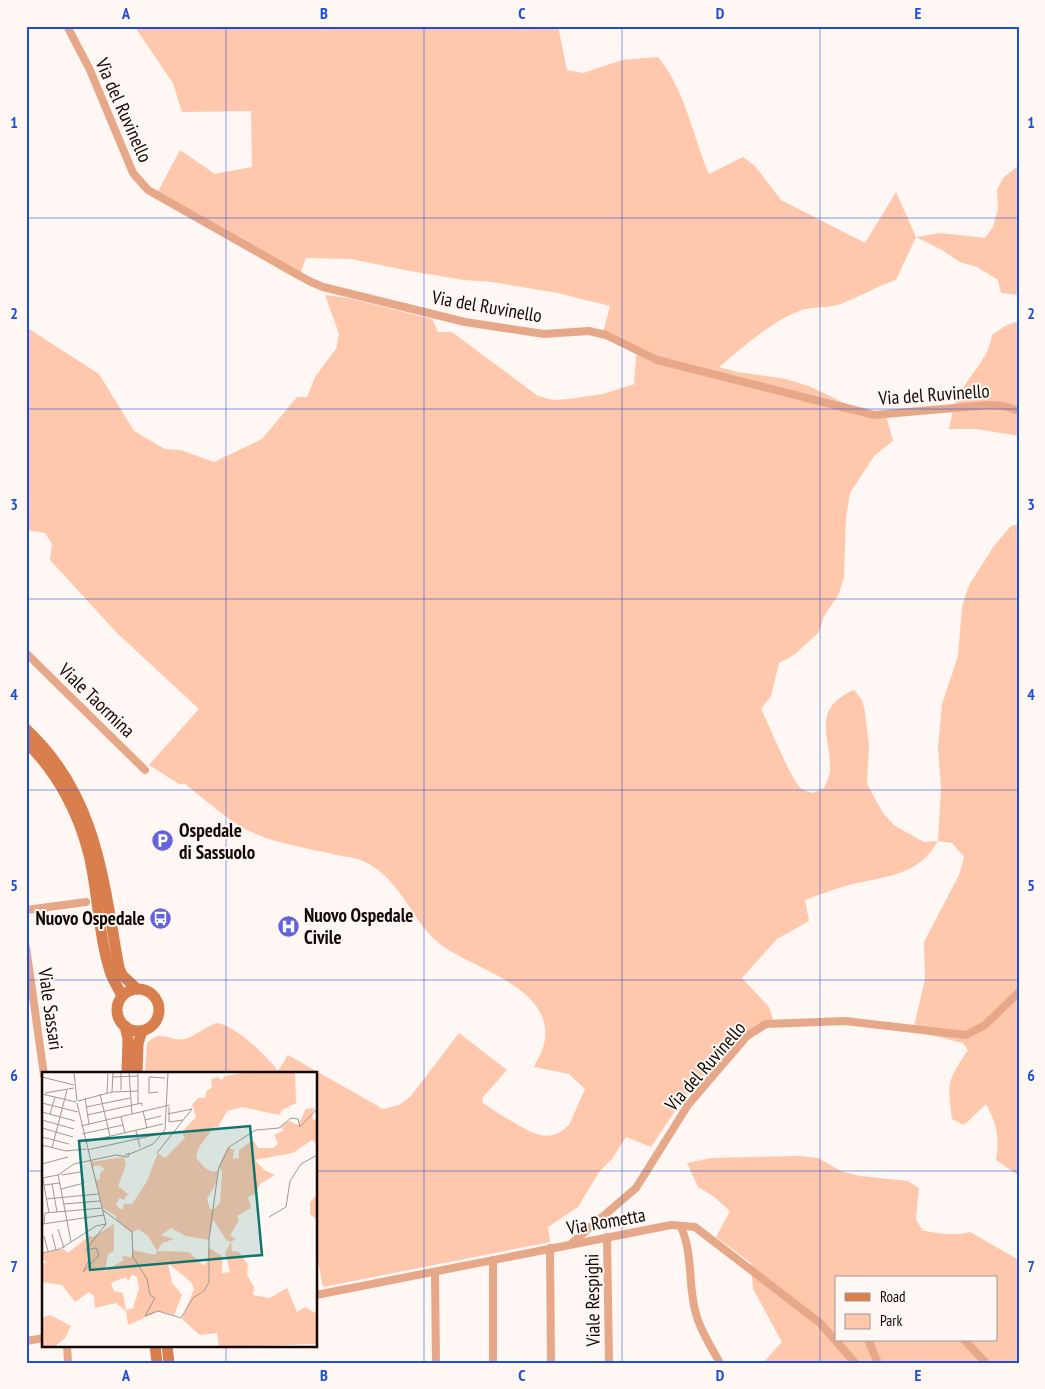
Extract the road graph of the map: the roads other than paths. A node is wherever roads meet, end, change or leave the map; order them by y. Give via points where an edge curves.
1 (67, 26) edge
2 (1019, 411) edge
3 (26, 653) edge
4 (26, 729) edge
5 (26, 742) edge
6 (145, 770) dead end
7 (86, 902) dead end
8 (26, 910) edge
9 (26, 947) edge
10 (137, 988) junction
11 (1019, 992) edge
12 (122, 996) junction
13 (125, 1026) junction
14 (142, 1031) junction
15 (44, 1072) edge
16 (127, 1072) edge
17 (137, 1072) edge
18 (682, 1227) junction
19 (607, 1237) junction
20 (572, 1243) junction
21 (550, 1248) junction
22 (493, 1260) junction
23 (435, 1272) junction
24 (318, 1295) edge
25 (42, 1338) edge
26 (26, 1341) edge
27 (835, 1341) edge
28 (836, 1342) edge
29 (869, 1342) edge
30 (966, 1342) edge
31 (67, 1346) edge
32 (154, 1346) edge
33 (167, 1346) edge
34 (68, 1363) edge
35 (157, 1363) edge
36 (170, 1363) edge
37 (436, 1363) edge
38 (493, 1363) edge
39 (551, 1363) edge
40 (609, 1363) edge
41 (720, 1363) edge
42 (855, 1363) edge
43 (878, 1363) edge
44 (986, 1363) edge

1 - 2 street, Via del Ruvinello via 90,70 133,173 148,190 323,287 465,322 544,334 589,331 606,335 657,360 874,415 988,405
3 - 6 street, Viale Taormina
4 - 10 main road via 41,743 69,782 86,814 98,852 119,968
5 - 12 main road via 61,786 78,818 89,855 109,970
7 - 8 street
9 - 15 street, Viale Sassari
10 - 12 main road
10 - 14 main road via 152,993 159,1006 155,1023
11 - 20 street, Via del Ruvinello via 985,1025 966,1035 845,1021 766,1024 747,1036 688,1105 636,1188
12 - 13 main road via 117,1012
13 - 14 main road
13 - 16 main road
14 - 17 main road
18 - 19 street, Via Rometta via 671,1225
18 - 27 street, Via Rometta via 695,1227 779,1290
18 - 41 street via 688,1243 695,1313
19 - 20 street, Via Rometta
19 - 40 street, Viale Respighi
20 - 21 street, Via Rometta
21 - 22 street, Via Rometta
21 - 39 street
22 - 23 street, Via Rometta
22 - 38 street
23 - 24 street, Via Rometta
23 - 37 street
25 - 26 street
28 - 42 street, Via Rometta
29 - 43 street
30 - 44 street
31 - 34 street
32 - 35 main road
33 - 36 main road

